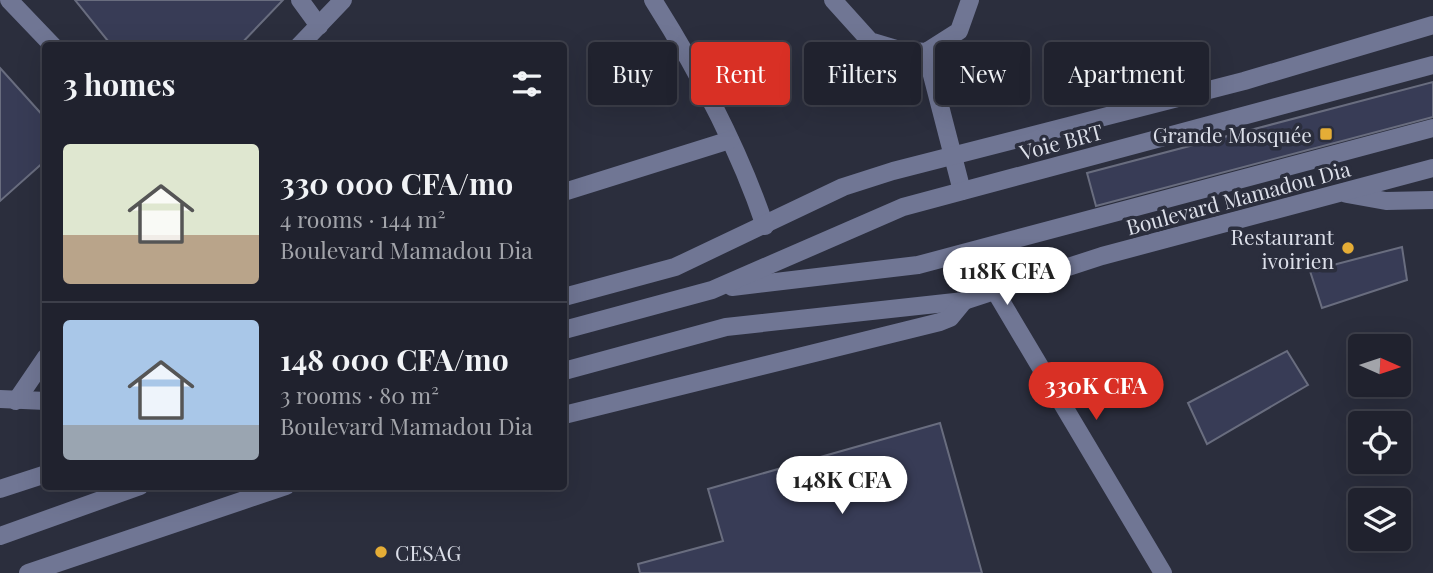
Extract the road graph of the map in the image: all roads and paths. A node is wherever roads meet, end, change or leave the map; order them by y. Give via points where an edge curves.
1 (9, 0) edge
2 (300, 0) edge
3 (343, 0) edge
4 (653, 0) edge
5 (833, 0) edge
6 (970, 0) edge
7 (1433, 25) edge
8 (319, 26) junction
9 (49, 42) edge
10 (303, 42) edge
11 (926, 52) junction
12 (1433, 65) edge
13 (1433, 128) edge
14 (730, 140) junction
15 (952, 155) junction
16 (1433, 167) edge
17 (567, 191) edge
18 (962, 191) junction
19 (1344, 194) junction
20 (1433, 200) edge
21 (765, 226) junction
22 (712, 290) junction
23 (995, 291) junction
24 (567, 296) edge
25 (964, 301) junction
26 (567, 329) edge
27 (42, 361) edge
28 (567, 370) edge
29 (42, 401) edge
30 (5, 402) edge
31 (567, 414) edge
32 (42, 475) edge
33 (0, 489) edge
34 (129, 490) edge
35 (274, 490) edge
36 (0, 536) edge
37 (28, 573) edge
38 (1163, 573) edge

1 - 9 street
2 - 8 street
3 - 8 street
4 - 14 street via 690,58
5 - 11 street via 870,41
6 - 11 street via 959,31
7 - 15 street via 1244,81
8 - 10 street
11 - 15 street
12 - 18 street, Voie BRT
13 - 22 street, Voie BRT via 918,265
14 - 17 street
14 - 21 street
15 - 18 street
15 - 21 street via 843,187
16 - 19 street, Boulevard Mamadou Dia
18 - 22 street, Voie BRT via 903,207
19 - 20 street via 1385,201
19 - 23 street, Boulevard Mamadou Dia via 1102,256
21 - 24 street via 675,267
22 - 26 street, Voie BRT
23 - 25 street, Boulevard Mamadou Dia
23 - 38 street
25 - 28 street, Boulevard Mamadou Dia via 726,327
25 - 31 street via 950,318 940,322
27 - 30 street
29 - 30 street
32 - 33 street
34 - 36 street
35 - 37 street

